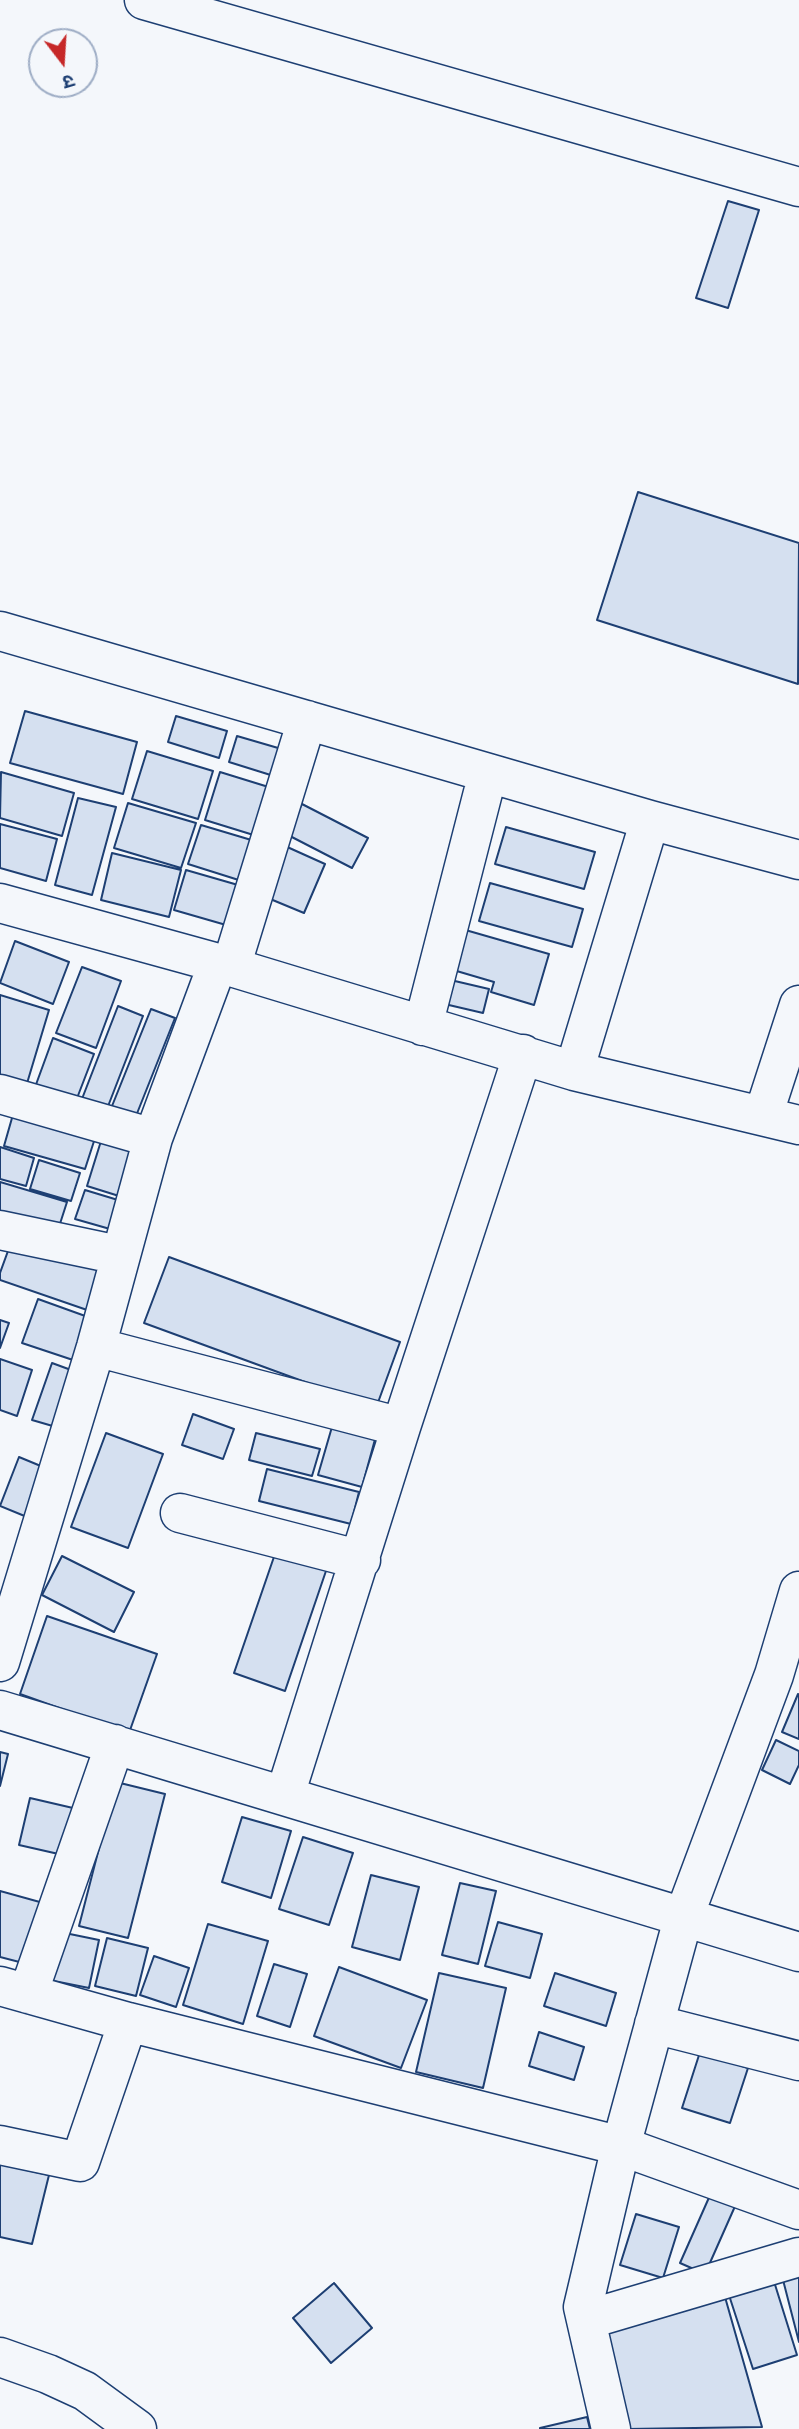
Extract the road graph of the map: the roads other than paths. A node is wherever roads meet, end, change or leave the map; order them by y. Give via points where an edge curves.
1 (144, 0) edge
2 (799, 187) edge
3 (2, 637) edge
4 (307, 720) junction
5 (488, 773) junction
6 (650, 820) junction
7 (799, 860) edge
8 (0, 903) edge
9 (225, 965) junction
10 (799, 1005) edge
11 (423, 1026) junction
12 (523, 1054) junction
13 (574, 1071) junction
14 (0, 1094) edge
15 (781, 1121) edge
16 (153, 1138) junction
17 (0, 1230) edge
18 (119, 1255) junction
19 (96, 1348) junction
20 (401, 1427) junction
21 (180, 1513) dead end
22 (360, 1560) junction
23 (799, 1591) edge
24 (0, 1662) edge
25 (787, 1680) edge
26 (0, 1710) edge
27 (115, 1744) junction
28 (285, 1795) junction
29 (682, 1919) junction
30 (799, 1952) edge
31 (14, 1990) edge
32 (128, 2022) junction
33 (654, 2024) junction
34 (799, 2061) edge
35 (0, 2145) edge
36 (621, 2147) junction
37 (799, 2210) edge
38 (799, 2257) edge
39 (586, 2320) junction
40 (0, 2357) edge
41 (137, 2429) edge
42 (611, 2429) edge

1 - 2 street
3 - 4 street
4 - 5 street
4 - 9 street
5 - 6 street
5 - 11 street
6 - 7 street
6 - 13 street
8 - 9 street
9 - 11 street
9 - 16 street
10 - 15 street
11 - 12 street
12 - 13 street
12 - 20 street
13 - 15 street
14 - 16 street
16 - 18 street
17 - 18 street
18 - 19 street
19 - 20 street
19 - 24 street
20 - 22 street
21 - 22 street
22 - 28 street
23 - 25 street
25 - 29 street
26 - 27 street
27 - 28 street
27 - 31 street
28 - 29 street
29 - 30 street
29 - 33 street
31 - 32 street
32 - 35 street via 80,2162
32 - 36 street
33 - 34 street
33 - 36 street
36 - 37 street
36 - 39 street via 583,2306
38 - 39 street
39 - 42 street
40 - 41 street via 85,2391

